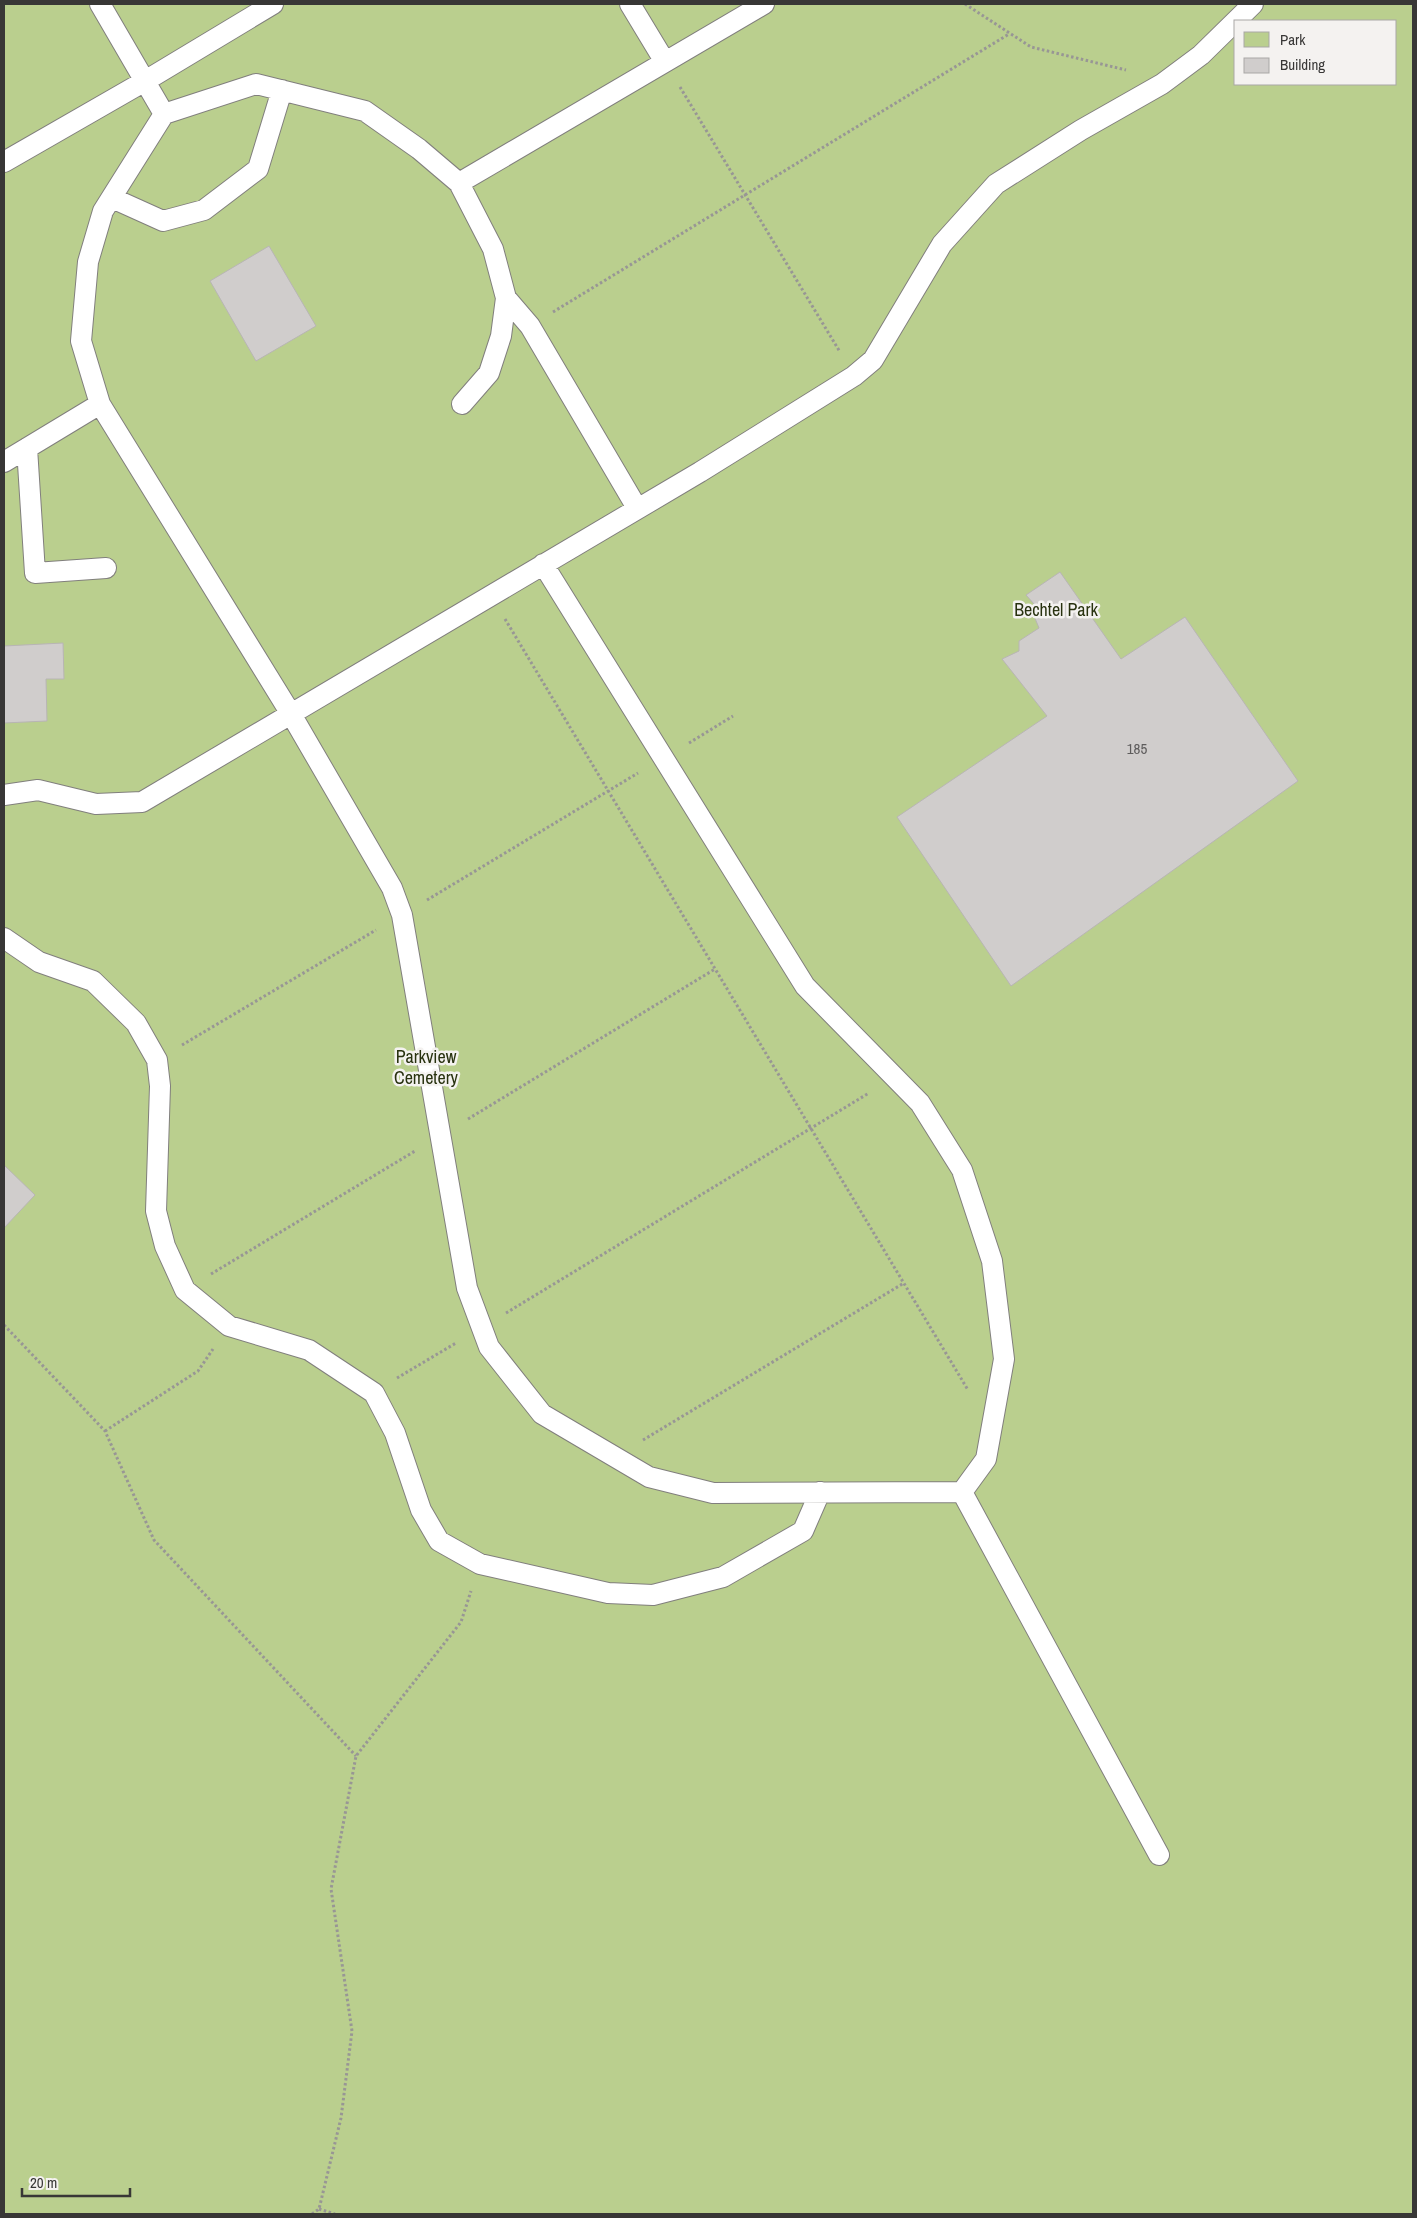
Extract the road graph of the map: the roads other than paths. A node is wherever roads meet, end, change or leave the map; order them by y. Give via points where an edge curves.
1 (100, 4) edge
2 (273, 4) edge
3 (630, 4) edge
4 (764, 4) edge
5 (1253, 4) edge
6 (1237, 20) edge
7 (1234, 23) edge
8 (665, 62) junction
9 (145, 82) junction
10 (282, 90) junction
11 (164, 114) junction
12 (4, 162) edge
13 (459, 183) junction
14 (112, 198) junction
15 (506, 298) junction
16 (100, 404) junction
17 (462, 404) dead end
18 (27, 448) junction
19 (4, 462) edge
20 (637, 508) junction
21 (543, 564) junction
22 (106, 568) dead end
23 (291, 714) junction
24 (4, 795) edge
25 (4, 938) edge
26 (820, 1492) junction
27 (962, 1492) junction
28 (1159, 1855) dead end

1 - 9 lane
2 - 9 lane
3 - 8 lane
4 - 8 lane
5 - 6 lane
7 - 20 lane via 1201,55 1162,84 996,184 942,244 873,360 854,376
8 - 13 lane
9 - 11 lane
9 - 12 lane
10 - 11 lane via 256,84
10 - 13 lane via 366,111
10 - 14 lane via 258,169 204,210 163,220
11 - 14 lane
13 - 15 lane via 493,249
14 - 16 lane via 103,211 88,262 81,341
15 - 17 lane via 502,336 489,373
15 - 20 lane via 530,326
16 - 18 lane
16 - 23 lane
18 - 19 lane
18 - 22 lane via 35,573
20 - 21 lane
21 - 23 lane
21 - 27 lane via 805,986 920,1102 962,1170 992,1261 1004,1359 986,1459
23 - 24 lane via 142,802 96,804 38,790
23 - 26 lane via 392,888 402,915 467,1288 489,1347 542,1414 649,1477 713,1493
25 - 26 lane via 39,962 93,981 136,1023 157,1060 160,1086 156,1211 165,1246 185,1290 229,1326 308,1350 374,1393 395,1433 421,1510 439,1541 480,1564 608,1592 653,1595 723,1577 803,1531
26 - 27 lane
27 - 28 lane

